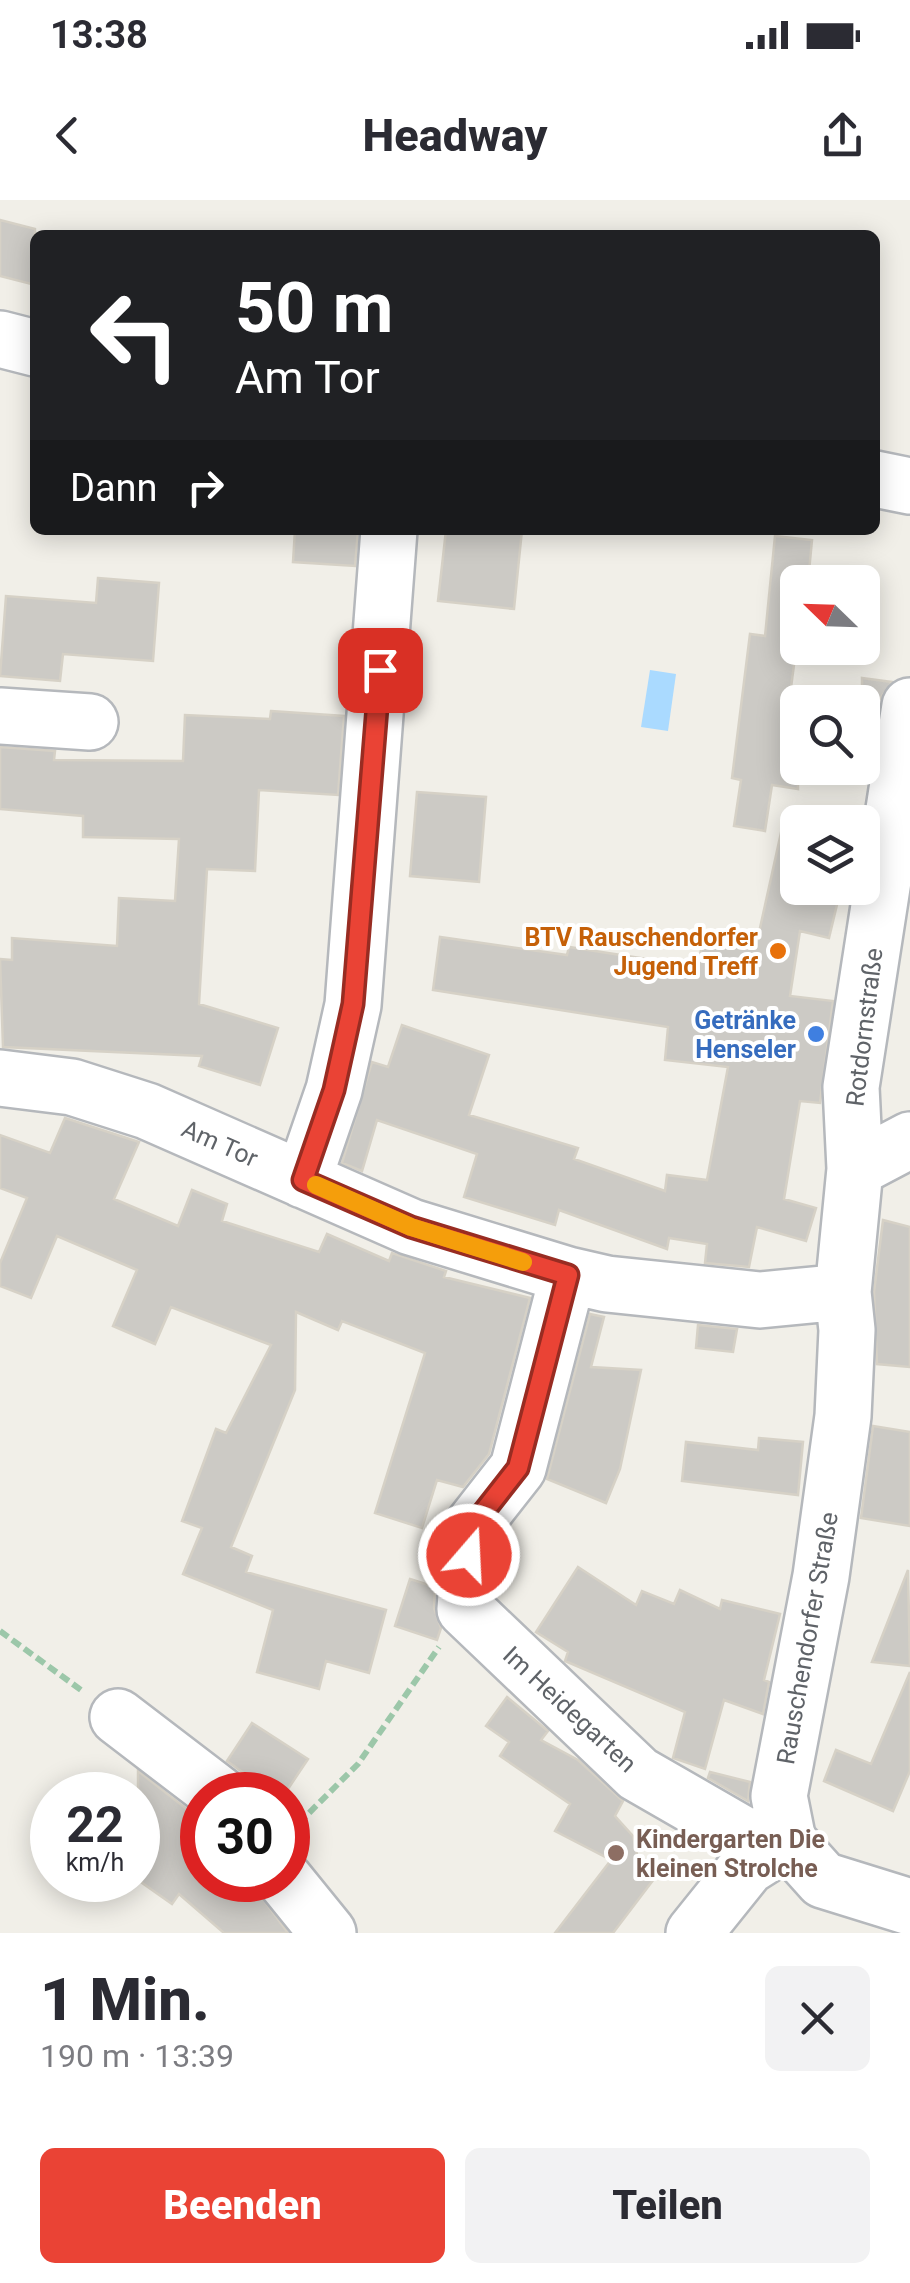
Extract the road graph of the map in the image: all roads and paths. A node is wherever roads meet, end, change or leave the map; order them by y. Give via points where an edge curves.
1 (0, 339) edge
2 (30, 347) edge
3 (880, 480) edge
4 (910, 486) edge
5 (389, 535) edge
6 (910, 706) edge
7 (0, 716) edge
8 (90, 722) dead end
9 (0, 1078) edge
10 (910, 1140) edge
11 (855, 1169) junction
12 (303, 1180) junction
13 (568, 1275) junction
14 (843, 1292) junction
15 (465, 1609) junction
16 (0, 1631) edge
17 (118, 1717) joint
18 (190, 1772) edge
19 (310, 1812) edge
20 (788, 1841) junction
21 (303, 1902) edge
22 (910, 1907) edge
23 (328, 1933) edge
24 (694, 1933) edge

1 - 2 street
3 - 4 street
5 - 12 street via 353,1004 334,1090
6 - 11 street, Rotdornstraße via 852,1088
7 - 8 street
9 - 12 street, Am Tor via 72,1086
10 - 11 street
11 - 14 street, Rotdornstraße
12 - 13 street, Am Tor via 411,1227
13 - 14 street, Am Tor via 760,1300
13 - 15 street via 518,1468 471,1528
14 - 20 street, Rauschendorfer Straße via 843,1416 779,1796
15 - 19 path via 358,1764
15 - 20 street, Im Heidegarten via 638,1774 744,1836
16 - 17 path
17 - 18 street
20 - 22 street via 823,1880
20 - 24 street via 746,1868
21 - 23 street

